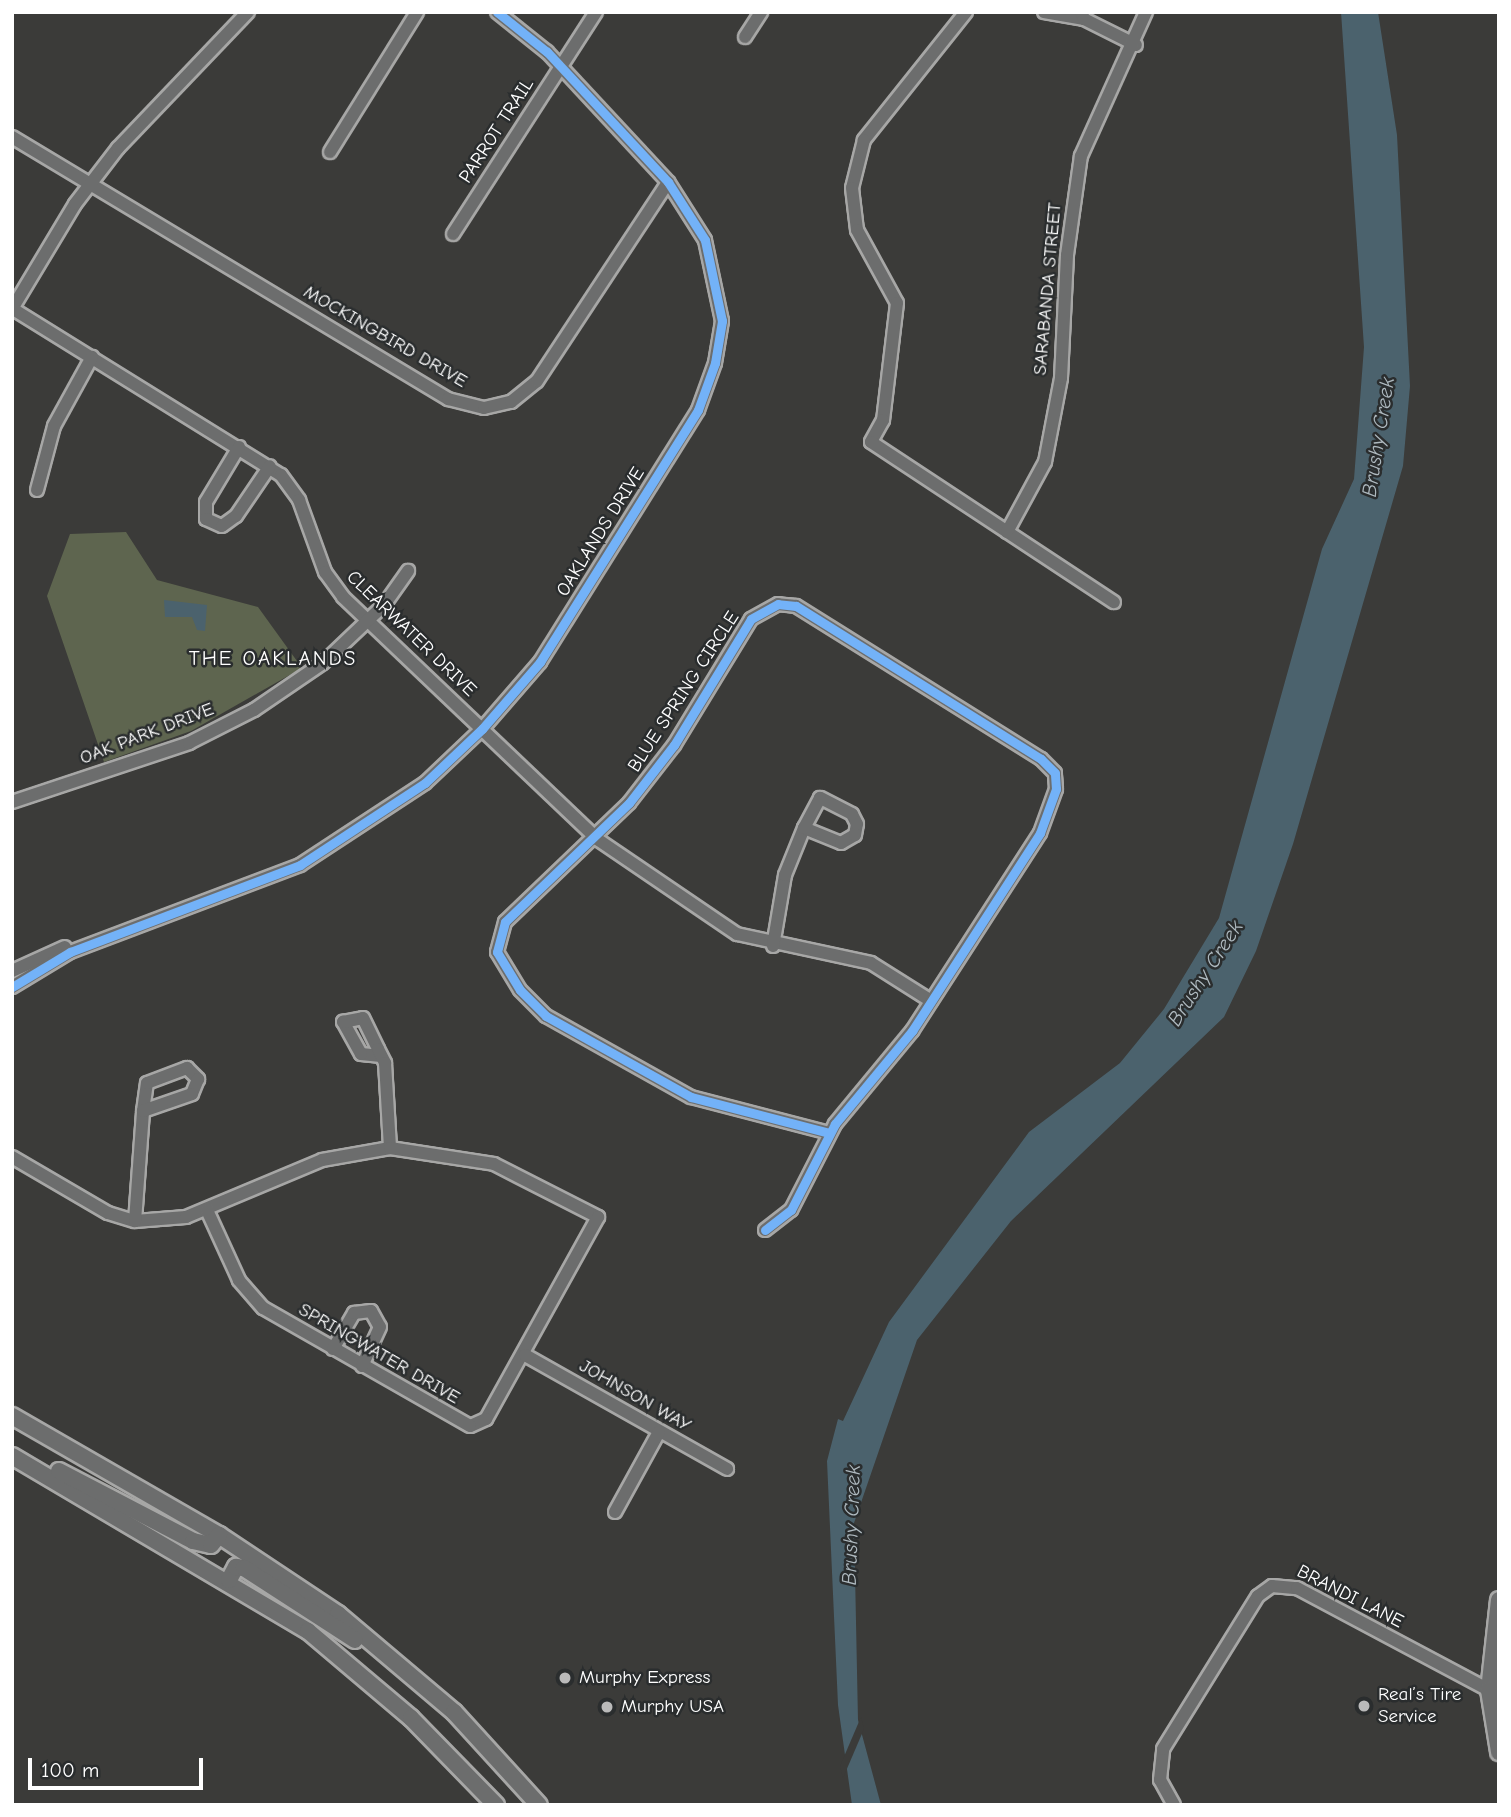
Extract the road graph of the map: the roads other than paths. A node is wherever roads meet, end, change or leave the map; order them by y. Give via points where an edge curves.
1 (248, 12) edge
2 (417, 12) edge
3 (497, 12) edge
4 (596, 12) edge
5 (761, 12) edge
6 (966, 12) edge
7 (1044, 12) edge
8 (1146, 12) edge
9 (1082, 15) edge
10 (745, 37) dead end
11 (1136, 45) junction
12 (561, 66) junction
13 (12, 137) edge
14 (330, 152) dead end
15 (668, 182) junction
16 (90, 184) junction
17 (453, 234) dead end
18 (12, 309) edge
19 (92, 357) junction
20 (239, 447) junction
21 (270, 466) junction
22 (37, 491) dead end
23 (1007, 532) junction
24 (408, 570) dead end
25 (1114, 602) dead end
26 (367, 620) junction
27 (482, 729) junction
28 (12, 802) edge
29 (804, 828) dead end
30 (597, 839) junction
31 (130, 930) junction
32 (772, 946) junction
33 (12, 971) edge
34 (12, 987) edge
35 (930, 1001) junction
36 (381, 1056) dead end
37 (143, 1111) junction
38 (829, 1133) junction
39 (390, 1148) junction
40 (12, 1157) edge
41 (207, 1210) junction
42 (135, 1221) junction
43 (765, 1230) dead end
44 (333, 1349) junction
45 (524, 1355) junction
46 (362, 1366) junction
47 (12, 1416) edge
48 (659, 1432) junction
49 (12, 1456) edge
50 (30, 1466) junction
51 (727, 1469) dead end
52 (615, 1512) dead end
53 (219, 1535) junction
54 (229, 1580) junction
55 (1499, 1600) edge
56 (380, 1647) junction
57 (1489, 1690) junction
58 (1499, 1752) edge
59 (496, 1805) edge
60 (539, 1805) edge
61 (1174, 1805) edge

1 - 16 street
2 - 14 street
3 - 12 street, OAKLANDS DRIVE
4 - 12 street, PARROT TRAIL
5 - 10 street
6 - 23 street via 864,140 852,188 857,230 897,303 883,420 870,442
7 - 9 street
8 - 11 street, SARABANDA STREET
9 - 11 street
11 - 23 street, SARABANDA STREET via 1103,100 1081,156 1067,255 1061,378 1045,462
12 - 15 street, OAKLANDS DRIVE
12 - 17 street, PARROT TRAIL
13 - 16 street, MOCKINGBIRD DRIVE
15 - 16 street, MOCKINGBIRD DRIVE via 537,381 511,402 484,408 448,399
15 - 27 street, OAKLANDS DRIVE via 701,231 718,279 720,342 708,387 540,662
16 - 18 street
18 - 19 street, CLEARWATER DRIVE
19 - 20 street, CLEARWATER DRIVE
19 - 22 street via 54,426
20 - 21 street, CLEARWATER DRIVE
20 - 21 street via 206,502 206,519 222,526 236,516
21 - 26 street, CLEARWATER DRIVE via 299,500 333,586
23 - 25 street
24 - 26 street, OAK PARK DRIVE
26 - 27 street, CLEARWATER DRIVE
26 - 28 street, OAK PARK DRIVE via 290,688 217,730
27 - 30 street, CLEARWATER DRIVE
27 - 31 street, OAKLANDS DRIVE via 402,802 335,846 237,893
29 - 32 street via 785,875
30 - 32 street, CLEARWATER DRIVE via 683,903
30 - 35 street, BLUE SPRING CIRCLE via 674,745 751,619 764,607 796,606 1055,773 1056,789 1040,834
30 - 38 street, BLUE SPRING CIRCLE via 500,930 498,958 520,990 546,1016 691,1097
31 - 33 street, OAKLANDS DRIVE via 48,952
31 - 34 street, OAKLANDS DRIVE via 51,960
32 - 35 street, CLEARWATER DRIVE via 862,960
35 - 38 street, BLUE SPRING CIRCLE
36 - 39 street via 389,1076
37 - 37 street via 146,1083 187,1068 198,1079 192,1094
37 - 42 street
38 - 43 street via 791,1210
39 - 41 street via 322,1160
39 - 45 street, SPRINGWATER DRIVE via 494,1164 598,1217
40 - 42 street via 108,1213
41 - 42 street via 170,1221
41 - 44 street, SPRINGWATER DRIVE via 250,1295
44 - 46 street, SPRINGWATER DRIVE
44 - 46 street via 354,1313 371,1311 380,1327
45 - 46 street, SPRINGWATER DRIVE via 486,1419 470,1426
45 - 48 street, JOHNSON WAY
47 - 53 main road
48 - 51 street, JOHNSON WAY
48 - 52 street
49 - 50 main road
50 - 53 main road via 50,1466 193,1541 211,1545
50 - 54 main road
53 - 56 main road
54 - 56 main road via 236,1567 244,1568 359,1643
54 - 59 main road via 336,1652
55 - 57 main road
56 - 60 main road via 483,1740
57 - 58 main road
57 - 61 street, BRANDI LANE via 1297,1588 1272,1586 1258,1596 1163,1749 1160,1780

